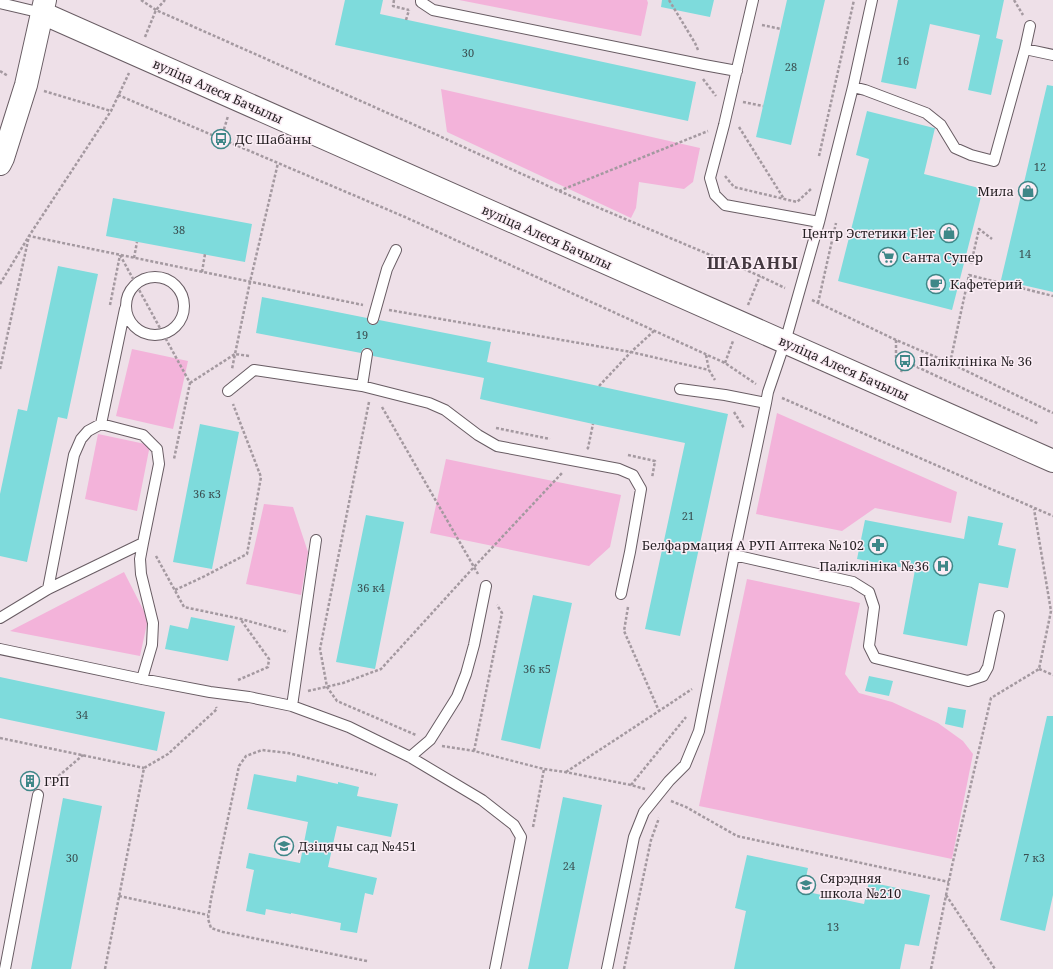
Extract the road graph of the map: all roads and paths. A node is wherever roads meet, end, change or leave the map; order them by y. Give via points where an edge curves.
1 (142, 0) edge
2 (165, 0) edge
3 (421, 0) edge
4 (669, 0) edge
5 (753, 0) edge
6 (854, 0) edge
7 (872, 0) edge
8 (0, 3) edge
9 (42, 4) edge
10 (156, 10) junction
11 (410, 10) dead end
12 (406, 20) dead end
13 (756, 24) dead end
14 (1030, 26) dead end
15 (781, 29) dead end
16 (1025, 49) junction
17 (1053, 55) edge
18 (704, 65) junction
19 (0, 71) edge
20 (736, 71) junction
21 (700, 75) dead end
22 (26, 85) junction
23 (853, 87) junction
24 (739, 101) dead end
25 (763, 106) dead end
26 (111, 111) junction
27 (727, 111) junction
28 (724, 124) junction
29 (818, 158) dead end
30 (278, 163) junction
31 (0, 164) edge
32 (723, 173) dead end
33 (813, 181) dead end
34 (559, 190) junction
35 (784, 199) junction
36 (819, 222) junction
37 (29, 236) junction
38 (992, 239) dead end
39 (137, 242) dead end
40 (396, 250) dead end
41 (205, 254) dead end
42 (120, 255) dead end
43 (134, 258) dead end
44 (971, 264) dead end
45 (202, 272) dead end
46 (250, 282) dead end
47 (0, 284) edge
48 (136, 284) junction
49 (799, 294) junction
50 (1053, 296) edge
51 (127, 298) junction
52 (373, 319) dead end
53 (654, 331) junction
54 (163, 334) junction
55 (896, 340) junction
56 (785, 342) junction
57 (367, 354) dead end
58 (950, 363) junction
59 (0, 369) edge
60 (190, 383) junction
61 (754, 383) junction
62 (599, 386) dead end
63 (367, 387) junction
64 (680, 389) dead end
65 (228, 391) junction
66 (768, 392) junction
67 (750, 400) junction
68 (766, 403) junction
69 (1053, 413) edge
70 (101, 424) junction
71 (592, 424) dead end
72 (1039, 424) dead end
73 (744, 428) dead end
74 (575, 460) junction
75 (174, 461) dead end
76 (1053, 461) edge
77 (1034, 508) junction
78 (1053, 516) edge
79 (316, 540) dead end
80 (142, 543) junction
81 (155, 555) dead end
82 (734, 555) junction
83 (474, 567) junction
84 (486, 586) junction
85 (48, 589) junction
86 (175, 590) junction
87 (621, 594) dead end
88 (999, 616) dead end
89 (0, 618) edge
90 (241, 619) junction
91 (303, 636) junction
92 (0, 649) edge
93 (1039, 669) junction
94 (1053, 675) edge
95 (142, 680) junction
96 (327, 687) junction
97 (294, 691) junction
98 (210, 692) junction
99 (690, 696) dead end
100 (292, 706) junction
101 (217, 709) dead end
102 (687, 716) dead end
103 (0, 738) edge
104 (430, 740) junction
105 (474, 752) junction
106 (83, 755) junction
107 (410, 756) junction
108 (144, 768) junction
109 (565, 772) junction
110 (376, 776) dead end
111 (631, 785) junction
112 (38, 795) joint
113 (662, 796) junction
114 (949, 882) junction
115 (946, 895) junction
116 (119, 896) junction
117 (208, 915) junction
118 (367, 961) dead end
119 (5, 969) edge
120 (105, 969) edge
121 (495, 969) edge
122 (607, 969) edge
123 (624, 969) edge
124 (931, 969) edge
125 (995, 969) edge

1 - 10 path
2 - 10 path
3 - 18 lane via 433,10
4 - 18 path
5 - 20 lane
6 - 29 path
7 - 23 lane
8 - 9 lane
9 - 22 street
9 - 56 street, вуліца Алеся Бачылы
10 - 34 path
11 - 12 path
13 - 15 path
14 - 16 lane
16 - 17 lane
16 - 23 lane via 994,161 956,148 940,125 926,113
18 - 20 lane
19 - 22 path
20 - 27 lane
21 - 27 path
22 - 26 path
22 - 31 street
23 - 36 lane
24 - 25 path
26 - 30 path via 118,95
26 - 37 path
27 - 28 lane
28 - 34 path
28 - 35 path via 734,120
28 - 36 lane via 710,178 715,195 725,205
30 - 46 path
30 - 53 path via 405,217
32 - 35 path via 734,187
33 - 35 path via 812,188 797,202
34 - 49 path
36 - 49 lane
37 - 47 path
37 - 59 path
38 - 44 path via 979,229
39 - 43 path
40 - 52 lane via 387,270
41 - 45 path
42 - 48 path
48 - 51 lane
48 - 54 path
48 - 54 lane via 147,278 157,277 167,279 181,292 184,311 175,327
49 - 55 path
49 - 56 lane
50 - 58 path via 969,274
51 - 54 lane via 128,316 133,325 148,334
51 - 70 lane
53 - 61 path via 725,363
53 - 62 path
54 - 60 path
55 - 58 path
55 - 72 path via 896,357
56 - 66 lane
56 - 76 street, вуліца Алеся Бачылы
57 - 63 lane
58 - 69 path
60 - 65 path via 235,354
60 - 75 path
61 - 66 path
61 - 67 path
63 - 65 lane via 254,370
63 - 74 lane via 429,403 445,410 497,446
63 - 83 path
63 - 96 path via 320,649
64 - 67 lane
65 - 86 path via 261,477 247,554
66 - 68 lane
66 - 77 path
67 - 68 lane
67 - 73 path
68 - 82 lane
70 - 80 lane via 144,435 156,449 159,464
70 - 85 lane via 88,431 81,439 74,455
71 - 74 path via 588,448
74 - 83 path
74 - 87 lane via 619,469 633,475 641,489
77 - 78 path
77 - 93 path via 1051,611
79 - 91 lane
80 - 85 lane
80 - 95 lane via 141,574 153,623 152,645
81 - 86 path
82 - 88 lane via 853,582 869,592 874,607 869,646 875,658 968,681 983,676 988,667
82 - 113 lane via 699,731 685,765 669,781
83 - 84 path
83 - 96 path via 381,669
84 - 104 lane via 466,674 457,696
84 - 105 path via 502,613
85 - 89 lane
86 - 90 path via 184,606
90 - 91 path
90 - 98 path via 269,659 268,666
91 - 97 lane
92 - 95 lane
93 - 94 path
93 - 114 path via 991,698
95 - 98 lane
96 - 97 path via 305,692
96 - 104 path via 337,701
97 - 100 lane
98 - 100 lane
99 - 109 path via 692,689
100 - 107 lane
101 - 108 path via 168,754
102 - 111 path
103 - 106 path
104 - 105 path via 442,746
104 - 107 lane
105 - 109 path via 544,770
106 - 108 path
106 - 112 path
107 - 121 lane via 482,800 514,825 521,837
108 - 116 path
109 - 111 path
110 - 117 path via 288,753 262,750 246,756 238,766
111 - 113 path
112 - 119 lane
113 - 114 path via 738,836
113 - 122 lane via 644,812 634,837
113 - 123 path
114 - 115 path
115 - 124 path
115 - 125 path
116 - 117 path
116 - 120 path
117 - 118 path via 211,928 223,932

